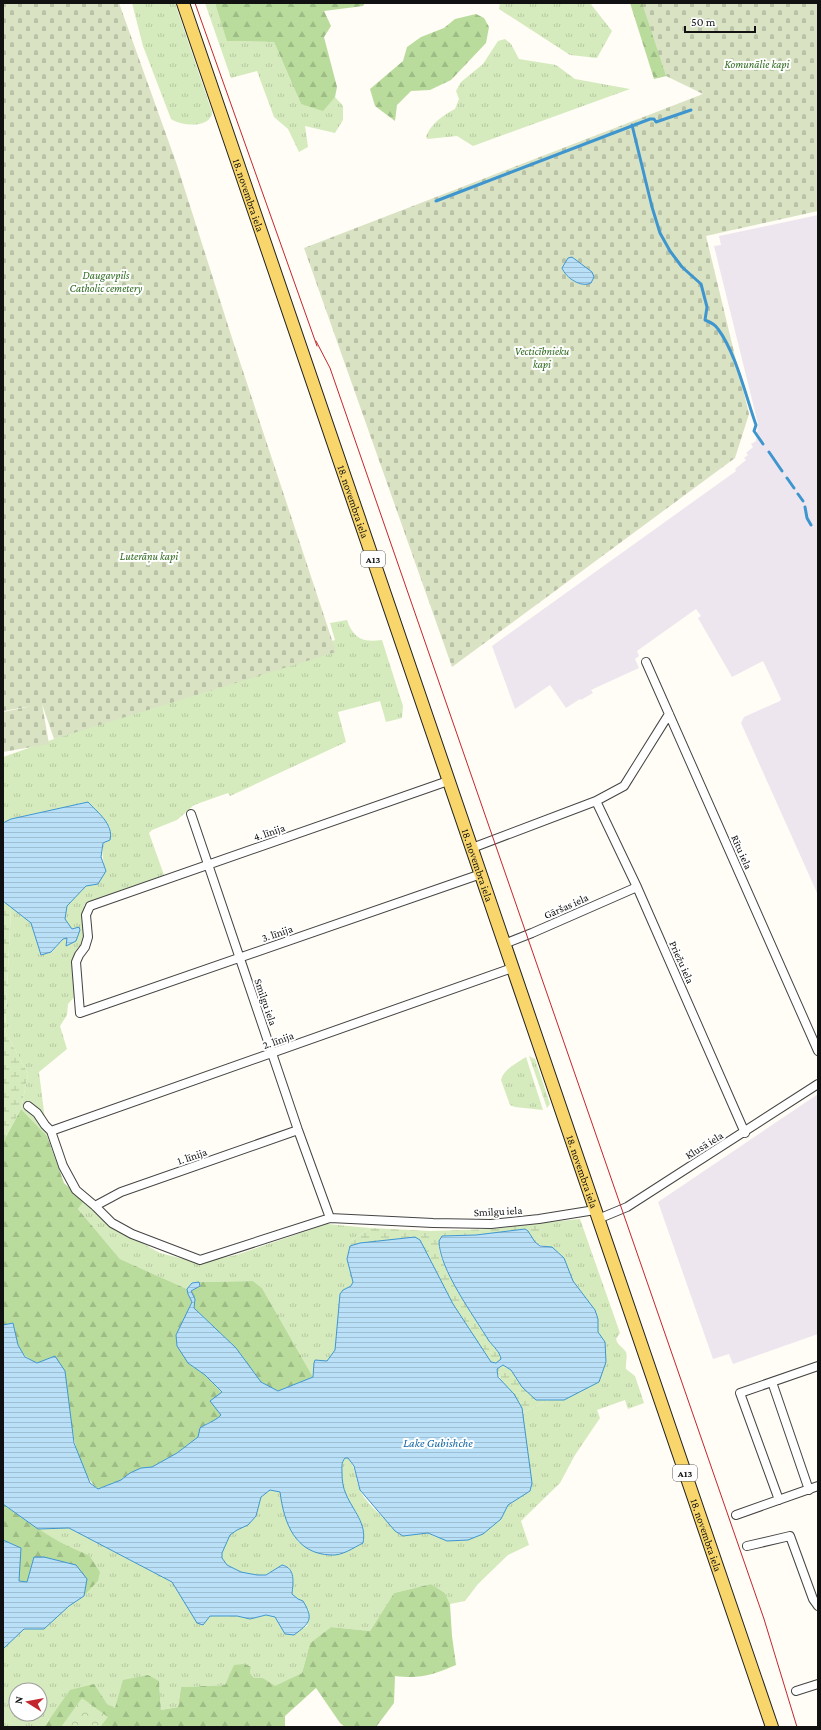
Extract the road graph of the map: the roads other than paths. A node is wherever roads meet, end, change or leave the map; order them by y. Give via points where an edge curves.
1 (183, 3) edge
2 (646, 662) dead end
3 (669, 714) junction
4 (448, 781) junction
5 (596, 801) junction
6 (191, 814) dead end
7 (472, 848) junction
8 (209, 865) junction
9 (481, 874) junction
10 (637, 887) junction
11 (504, 944) junction
12 (240, 958) junction
13 (512, 968) junction
14 (80, 1014) joint
15 (818, 1051) edge
16 (272, 1054) junction
17 (818, 1084) edge
18 (28, 1106) dead end
19 (298, 1130) junction
20 (52, 1131) junction
21 (744, 1133) junction
22 (95, 1206) junction
23 (596, 1215) junction
24 (330, 1218) junction
25 (818, 1366) edge
26 (772, 1382) junction
27 (818, 1486) edge
28 (809, 1490) junction
29 (779, 1500) junction
30 (736, 1515) dead end
31 (747, 1546) dead end
32 (818, 1606) edge
33 (818, 1684) edge
34 (796, 1692) dead end
35 (772, 1727) edge

1 - 4 main road, 18. novembra iela / A13
2 - 3 street, Rītu iela
3 - 5 street via 624,786
3 - 15 street, Rītu iela
4 - 7 main road, 18. novembra iela / A13
4 - 8 street, 4. līnija
5 - 7 street
5 - 10 street, Priežu iela
6 - 8 street, Smilgu iela
7 - 9 main road, 18. novembra iela / A13
8 - 12 street, Smilgu iela
8 - 14 street, 4. līnija via 90,906 86,915 86,947 76,962
9 - 11 main road, 18. novembra iela / A13
9 - 12 street, 3. līnija
10 - 11 street, Gāršas iela
10 - 21 street, Priežu iela
11 - 13 main road, 18. novembra iela / A13
12 - 14 street, 3. līnija
12 - 16 street, Smilgu iela
13 - 16 street, 2. līnija
13 - 23 main road, 18. novembra iela / A13
16 - 19 street, Smilgu iela
16 - 20 street, 2. līnija
17 - 21 street, Klusā iela
18 - 20 street via 38,1112 45,1125
19 - 22 street, 1. līnija via 121,1192
19 - 24 street, Smilgu iela
20 - 22 street via 63,1166 76,1190
21 - 23 street, Klusā iela via 627,1207
22 - 24 street, Smilgu iela via 112,1224 200,1260
23 - 24 street, Smilgu iela via 491,1224
23 - 35 main road, 18. novembra iela / A13
25 - 26 street
26 - 28 street
26 - 29 street via 740,1393
27 - 28 street
28 - 29 street
29 - 30 street
31 - 32 street via 790,1536 813,1599
33 - 34 street

